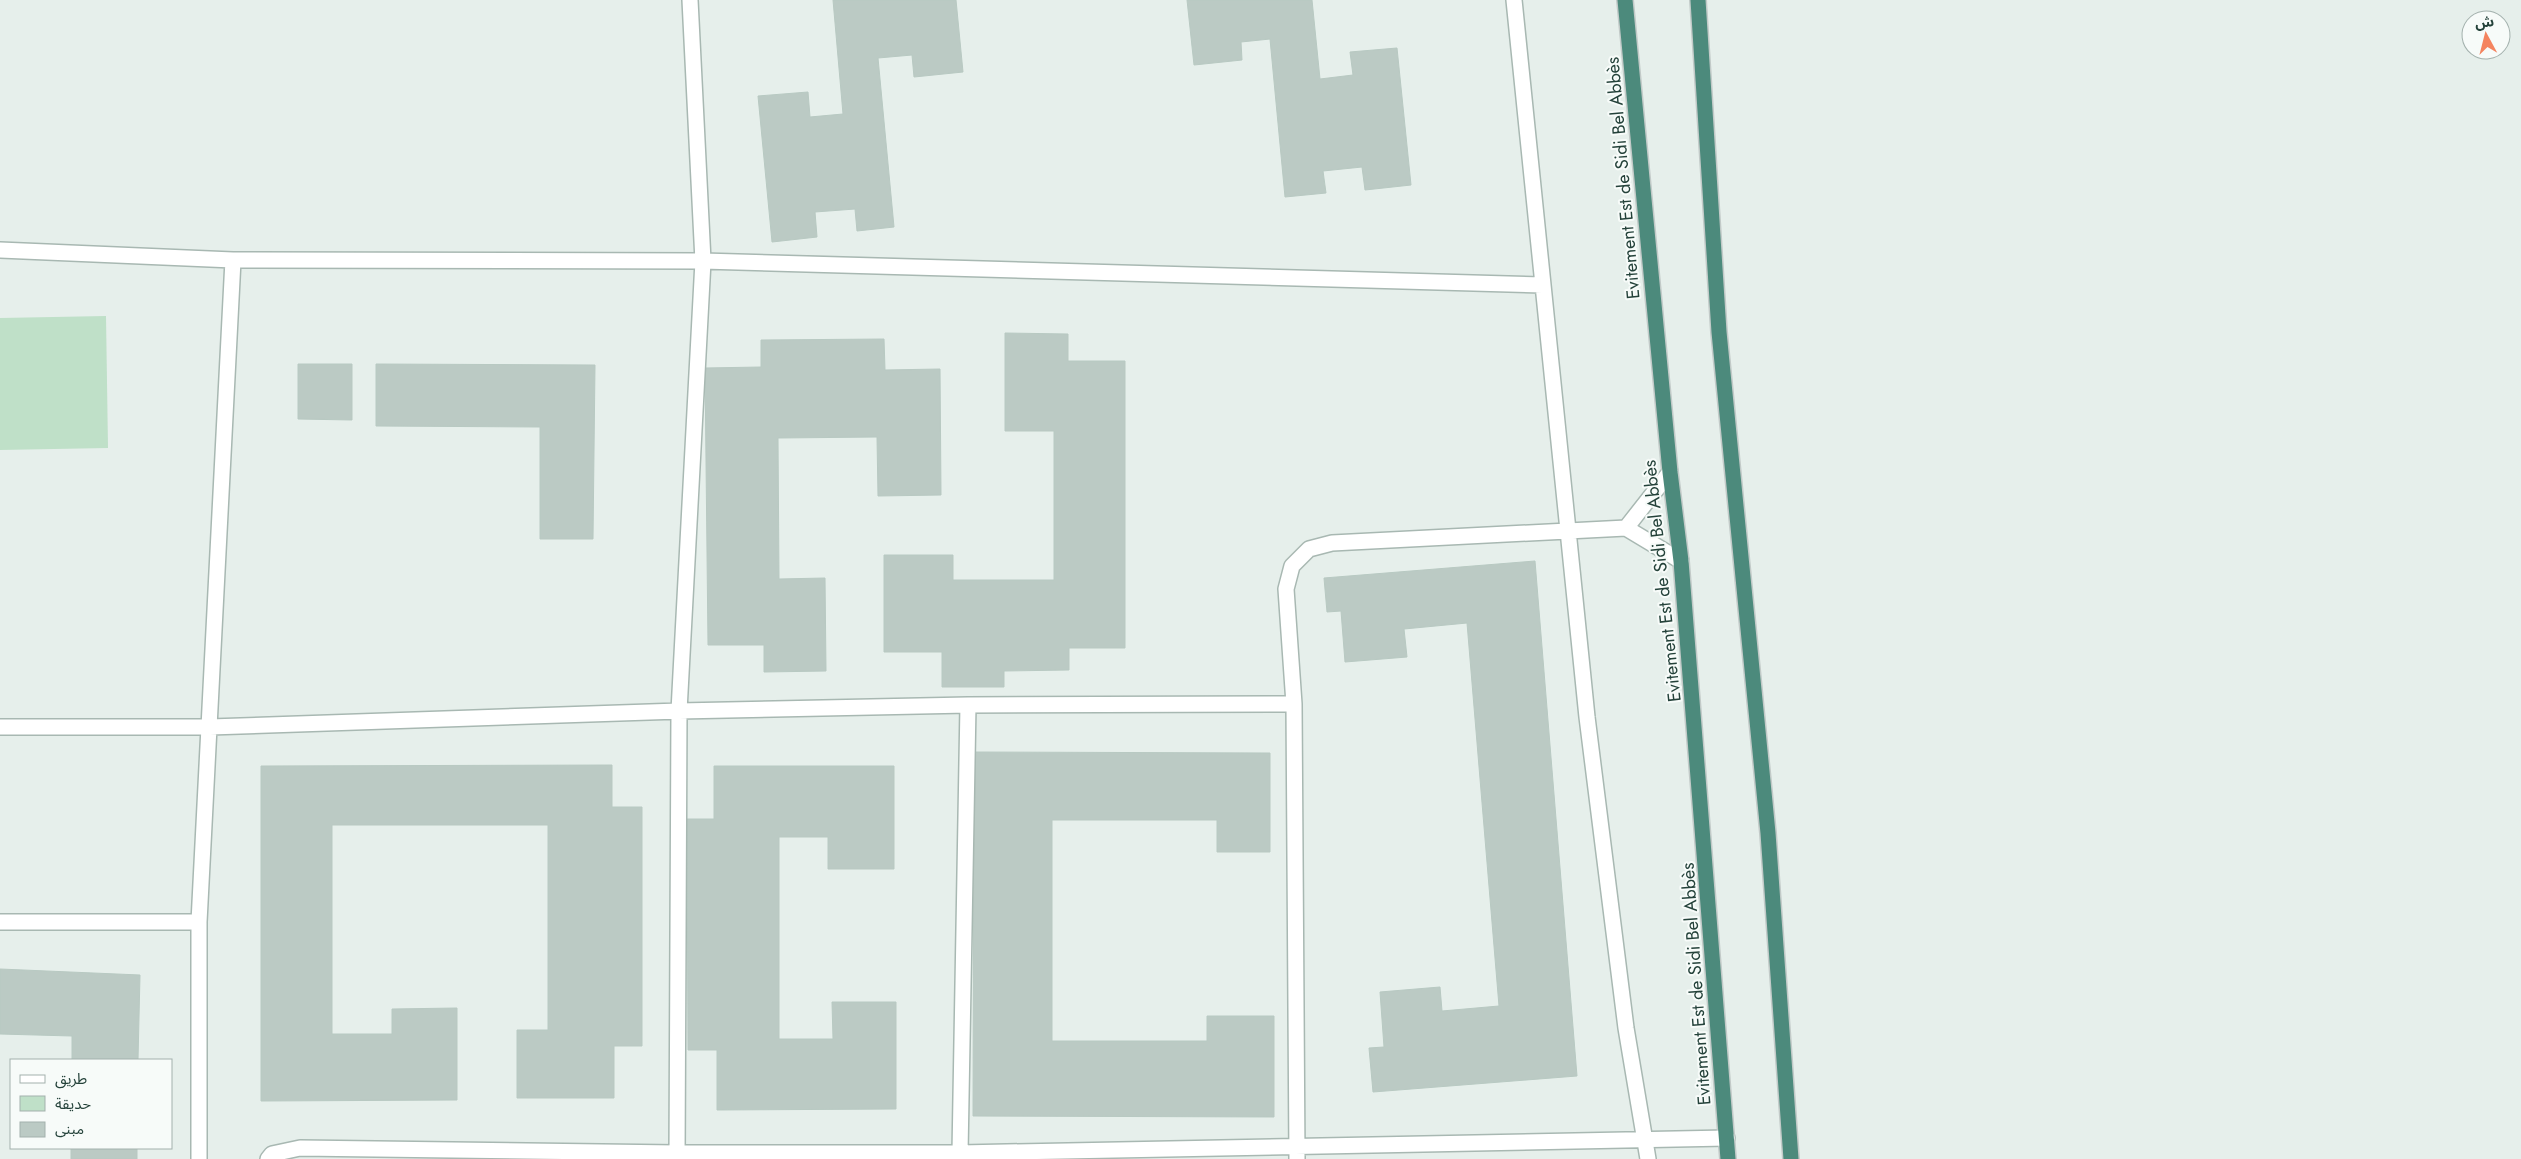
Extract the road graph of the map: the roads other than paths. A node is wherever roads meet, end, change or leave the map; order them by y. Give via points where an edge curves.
1 (690, 0) edge
2 (1514, 0) edge
3 (1625, 0) edge
4 (1698, 0) edge
5 (0, 250) edge
6 (233, 260) junction
7 (703, 262) junction
8 (1542, 285) junction
9 (1670, 472) junction
10 (1626, 528) junction
11 (1568, 532) junction
12 (1681, 561) junction
13 (1294, 704) junction
14 (968, 705) junction
15 (679, 711) junction
16 (0, 727) edge
17 (210, 727) junction
18 (0, 922) edge
19 (199, 922) junction
20 (1727, 1138) junction
21 (1644, 1140) junction
22 (960, 1153) junction
23 (1298, 1153) edge
24 (677, 1156) edge
25 (199, 1159) edge
26 (268, 1159) edge
27 (1648, 1159) edge
28 (1728, 1159) edge
29 (1791, 1159) edge

1 - 7 street
2 - 8 street
3 - 9 highway, Evitement Est de Sidi Bel Abbès
4 - 29 highway via 1719,332 1768,833
5 - 6 street
6 - 7 street
6 - 17 street
7 - 8 street
7 - 15 street
8 - 11 street
9 - 10 street
9 - 12 highway, Evitement Est de Sidi Bel Abbès
10 - 11 street
10 - 12 street
11 - 13 street via 1332,542 1308,549 1292,566 1286,589
11 - 21 street via 1587,718
12 - 20 highway, Evitement Est de Sidi Bel Abbès
13 - 14 street
13 - 23 street
14 - 15 street
14 - 22 street
15 - 17 street
15 - 24 street
16 - 17 street
17 - 19 street
18 - 19 street
19 - 25 street
20 - 21 street
20 - 28 highway, Evitement Est de Sidi Bel Abbès
21 - 23 street
21 - 27 street
22 - 23 street
22 - 24 street
24 - 26 street via 300,1148 272,1154

